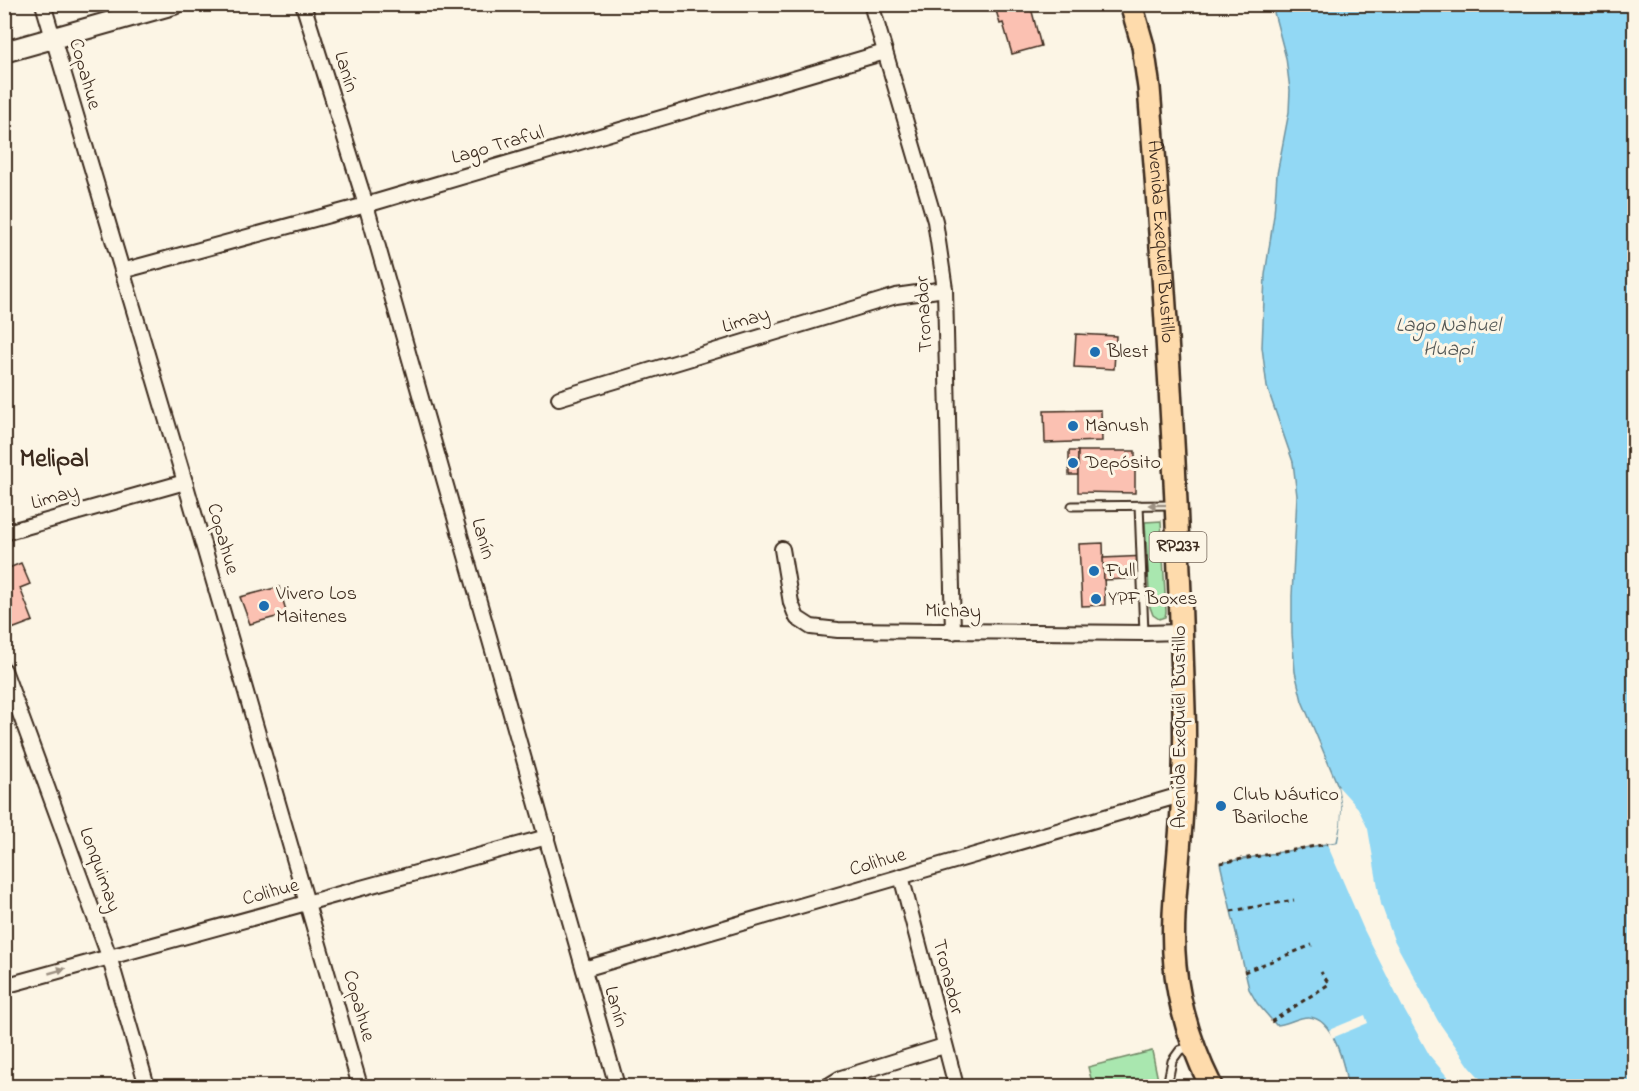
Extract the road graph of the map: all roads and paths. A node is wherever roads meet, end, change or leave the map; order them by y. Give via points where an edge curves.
1 (43, 4) edge
2 (174, 4) edge
3 (303, 4) edge
4 (871, 4) edge
5 (1131, 4) edge
6 (53, 38) junction
7 (4, 52) edge
8 (885, 52) junction
9 (366, 205) junction
10 (122, 271) junction
11 (945, 289) junction
12 (559, 398) dead end
13 (185, 482) junction
14 (1176, 505) junction
15 (1072, 506) dead end
16 (1139, 506) junction
17 (4, 533) edge
18 (782, 549) dead end
19 (953, 632) junction
20 (1181, 632) junction
21 (1144, 633) junction
22 (4, 670) edge
23 (1184, 794) junction
24 (546, 837) junction
25 (1327, 844) dead end
26 (1220, 863) dead end
27 (901, 876) junction
28 (1294, 900) dead end
29 (309, 903) junction
30 (1231, 911) dead end
31 (1312, 945) dead end
32 (109, 956) junction
33 (584, 969) junction
34 (1244, 972) dead end
35 (1321, 972) dead end
36 (4, 986) edge
37 (1271, 1022) dead end
38 (944, 1046) junction
39 (1194, 1046) junction
40 (147, 1086) edge
41 (360, 1086) edge
42 (617, 1086) edge
43 (828, 1086) edge
44 (956, 1086) edge
45 (1167, 1086) edge
46 (1211, 1086) edge

1 - 6 street, Copahue
2 - 6 main road
3 - 9 street, Lanín
4 - 8 street, Tronador
5 - 14 main road, Avenida Exequiel Bustillo / RP237 via 1149,88
6 - 7 main road
6 - 10 street, Copahue
8 - 9 street, Lago Traful
8 - 11 street, Tronador via 934,221
9 - 10 street, Lago Traful
9 - 24 street, Lanín
10 - 13 street, Copahue
11 - 12 street, Limay via 896,296
11 - 19 street, Tronador
13 - 17 street, Limay
13 - 29 street, Copahue
14 -> 16 lane
14 - 20 main road, Avenida Exequiel Bustillo / RP237
15 - 16 lane
16 - 21 lane
18 - 19 street, Michay via 791,603 797,618 811,627
19 - 21 street, Michay
20 - 21 street, Michay
20 - 23 main road, Avenida Exequiel Bustillo / RP237
22 - 32 street, Lonquimay
23 - 27 street, Colihue
23 - 39 main road, Avenida Exequiel Bustillo / RP237 via 1174,910 1175,966
24 - 29 street, Colihue
24 - 33 street, Lanín
25 - 26 path
27 - 33 street, Colihue
27 - 38 street, Tronador
28 - 30 path
29 - 32 street, Colihue
29 - 41 street, Copahue
31 - 34 path
36 -> 32 street, Colihue
32 - 40 street, Lonquimay
33 - 42 street, Lanín
35 - 37 path via 1329,984
38 - 43 street via 841,1078
38 - 44 street, Tronador
39 - 45 lane via 1180,1050 1172,1061
39 - 46 main road, Avenida Exequiel Bustillo / RP237

